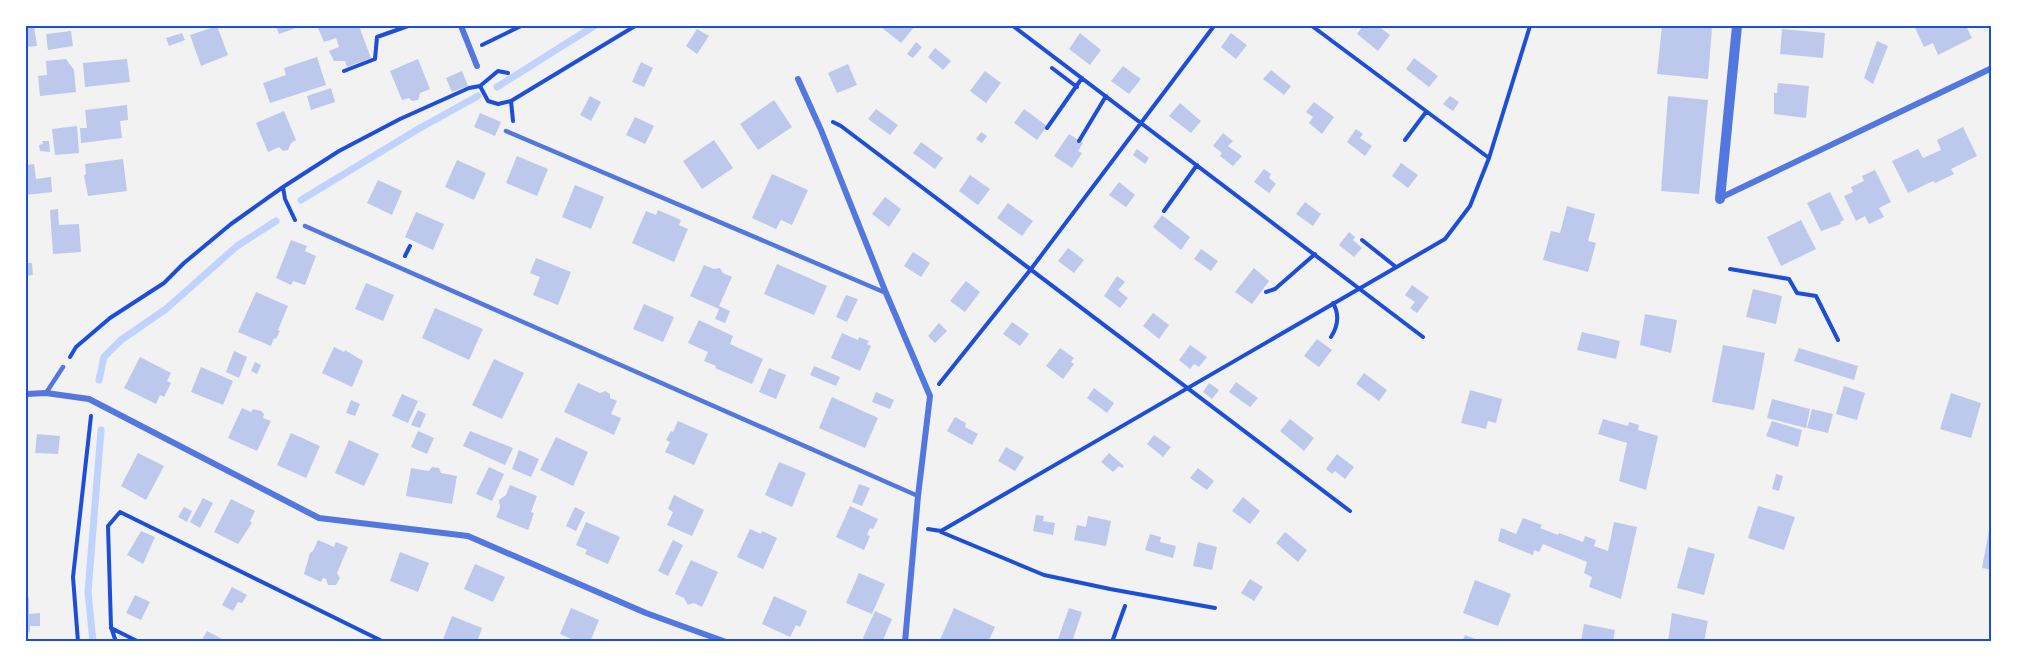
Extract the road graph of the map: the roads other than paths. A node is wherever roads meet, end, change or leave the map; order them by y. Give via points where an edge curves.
1 (461, 26) edge
2 (1737, 26) edge
3 (477, 66) dead end
4 (1992, 68) edge
5 (798, 80) dead end
6 (506, 131) dead end
7 (1720, 199) joint
8 (305, 226) road end
9 (886, 293) junction
10 (63, 367) road end
11 (46, 393) junction
12 (26, 394) edge
13 (918, 496) junction
14 (726, 642) edge
15 (905, 642) edge

1 - 3 street
2 - 7 street
4 - 7 street
5 - 9 street
6 - 9 lane
8 - 13 lane
9 - 13 street via 930,396
10 - 11 lane
11 - 12 street
11 - 14 street via 93,401 319,518 468,536 646,613
13 - 15 street

